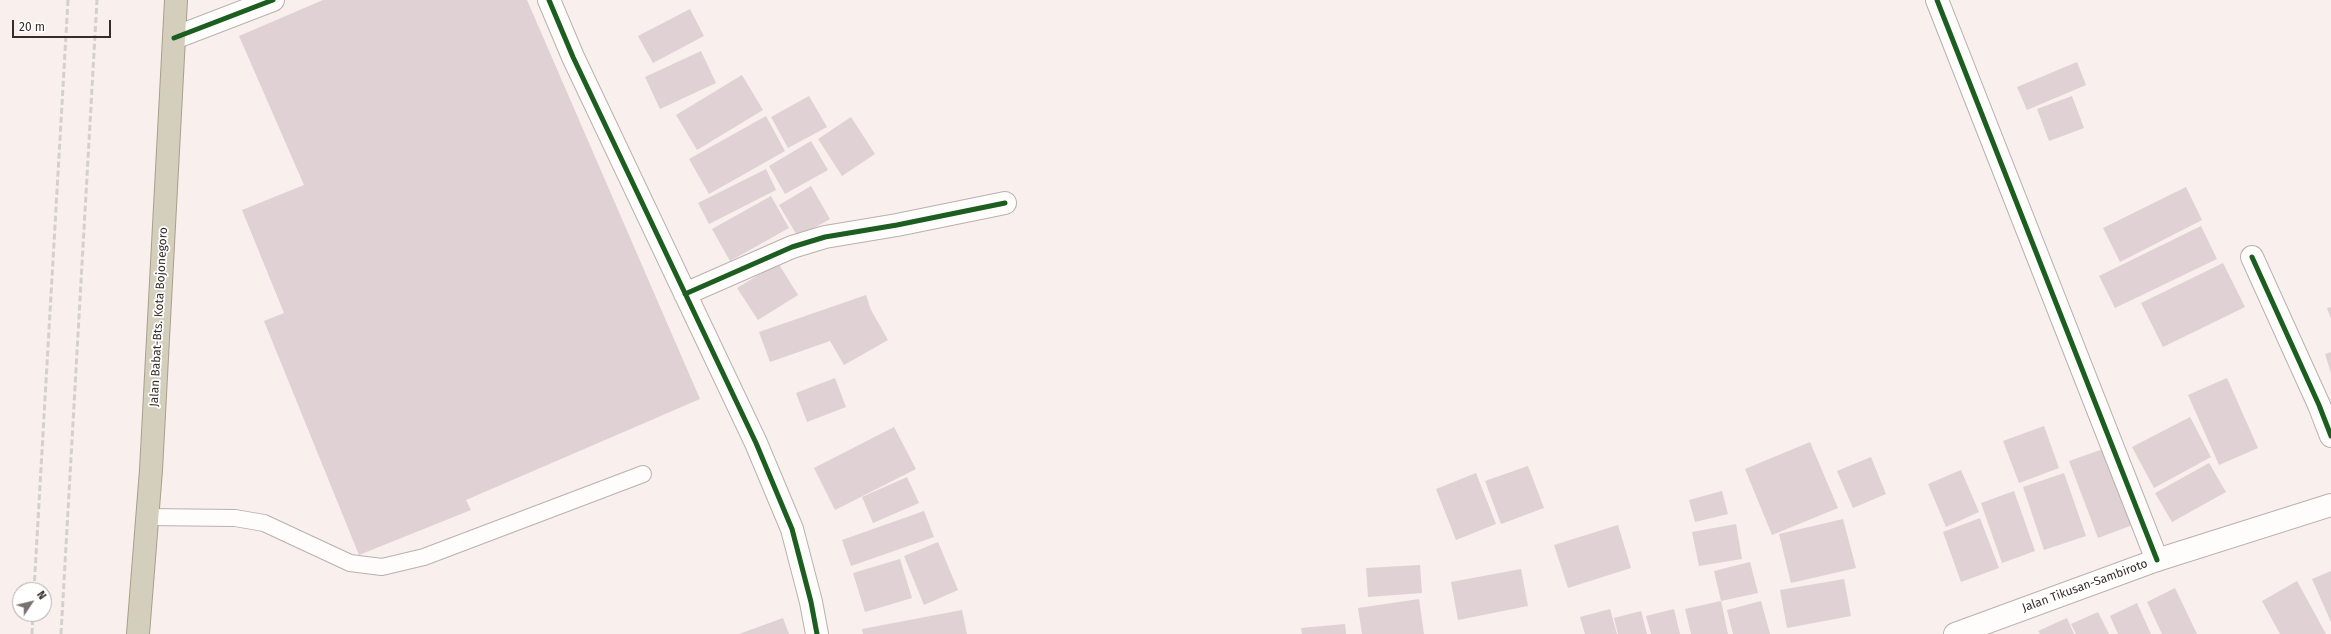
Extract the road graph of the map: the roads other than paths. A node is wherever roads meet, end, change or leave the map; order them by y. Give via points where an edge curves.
1 (176, 0) edge
2 (273, 0) edge
3 (549, 0) edge
4 (1937, 0) edge
5 (174, 38) junction
6 (1005, 203) dead end
7 (2252, 257) dead end
8 (685, 294) junction
9 (2331, 436) edge
10 (643, 474) dead end
11 (2331, 505) edge
12 (147, 517) junction
13 (2157, 560) junction
14 (138, 634) edge
15 (817, 634) edge
16 (1955, 634) edge

1 - 5 highway, Jalan Babat-Bts. Kota Bojonegoro
2 - 5 street
3 - 8 street via 573,57
4 - 13 street
5 - 12 highway, Jalan Babat-Bts. Kota Bojonegoro
6 - 8 street via 825,237 792,247
7 - 9 street
8 - 15 street via 756,443 792,529
10 - 12 lane via 424,556 382,567 350,563 264,523 235,518
11 - 13 street, Jalan Tikusan-Sambiroto
12 - 14 highway, Jalan Babat-Bts. Kota Bojonegoro
13 - 16 street, Jalan Tikusan-Sambiroto

